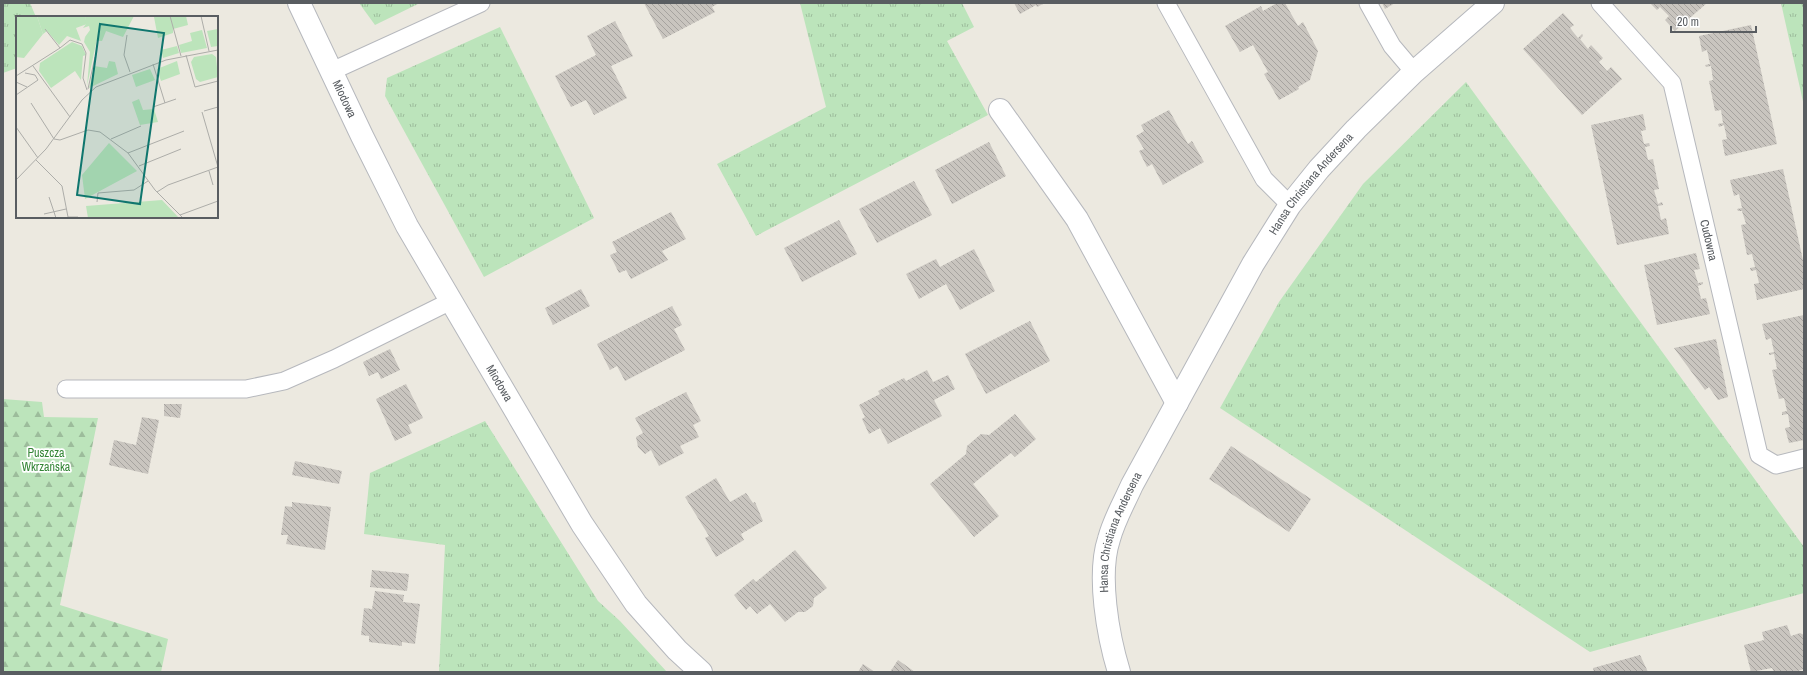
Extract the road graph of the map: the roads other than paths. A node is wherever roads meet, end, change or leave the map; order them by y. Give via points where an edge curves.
1 (299, 3) edge
2 (481, 3) edge
3 (1166, 3) edge
4 (1368, 3) edge
5 (1493, 3) edge
6 (1600, 3) edge
7 (332, 71) junction
8 (1414, 72) junction
9 (1000, 110) dead end
10 (1290, 205) junction
11 (451, 301) junction
12 (66, 389) dead end
13 (1177, 402) junction
14 (1804, 458) edge
15 (701, 672) edge
16 (1119, 672) edge

1 - 7 street, Miodowa
2 - 7 lane, Miodowa
3 - 10 lane via 1264,179
4 - 8 lane via 1392,46
5 - 8 street, Hansa Christiana Andersena
6 - 14 lane, Cudowna via 1672,83 1759,455 1776,465
7 - 11 street, Miodowa via 397,206
8 - 10 street, Hansa Christiana Andersena via 1342,144
9 - 13 street via 1077,219
10 - 13 street, Hansa Christiana Andersena via 1252,264
11 - 12 lane via 284,381 246,389
11 - 15 street, Miodowa via 582,524 608,563 636,604 677,650
13 - 16 street, Hansa Christiana Andersena via 1132,486 1108,540 1106,605 1111,643

